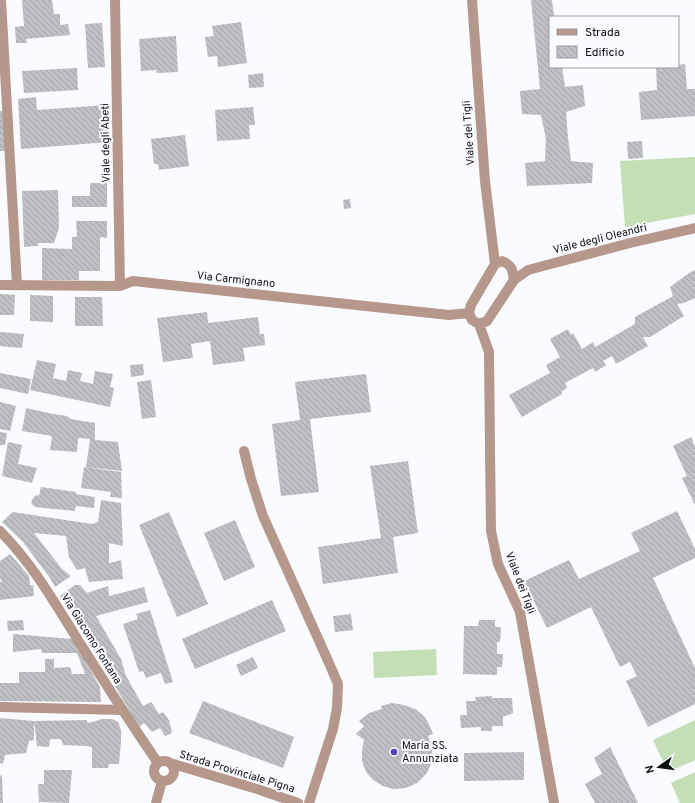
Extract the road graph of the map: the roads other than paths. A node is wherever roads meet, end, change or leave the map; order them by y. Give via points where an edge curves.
1 (1, 0) edge
2 (115, 0) edge
3 (472, 0) edge
4 (695, 228) edge
5 (494, 264) junction
6 (514, 280) junction
7 (0, 285) edge
8 (17, 285) junction
9 (120, 286) junction
10 (469, 313) junction
11 (479, 324) junction
12 (244, 451) dead end
13 (0, 531) edge
14 (0, 707) edge
15 (122, 710) junction
16 (158, 763) junction
17 (170, 763) junction
18 (162, 781) junction
19 (156, 803) edge
20 (298, 803) edge
21 (308, 803) edge
22 (554, 803) edge

1 - 8 street
2 - 9 street, Viale degli Abeti
3 - 5 street, Viale dei Tigli via 485,181
4 - 6 street, Viale degli Oleandri via 528,270
5 - 6 street via 502,261 508,264 512,268
5 - 10 street
6 - 11 street via 487,321
7 - 8 street, Via Carmignano
8 - 9 street, Via Carmignano
9 - 10 street, Via Carmignano via 133,281 449,314
10 - 11 street via 472,320
11 - 22 street, Viale dei Tigli via 489,352 491,531 498,564 520,612
12 - 21 street via 263,516 338,684 333,729
13 - 15 street, Via Giacomo Fontana via 43,584
14 - 15 street
15 - 16 street, Via Giacomo Fontana
16 - 17 street
16 - 18 street via 154,768 154,775
17 - 18 street via 173,775 169,780
17 - 20 street, Strada Provinciale Pigna
18 - 19 street

